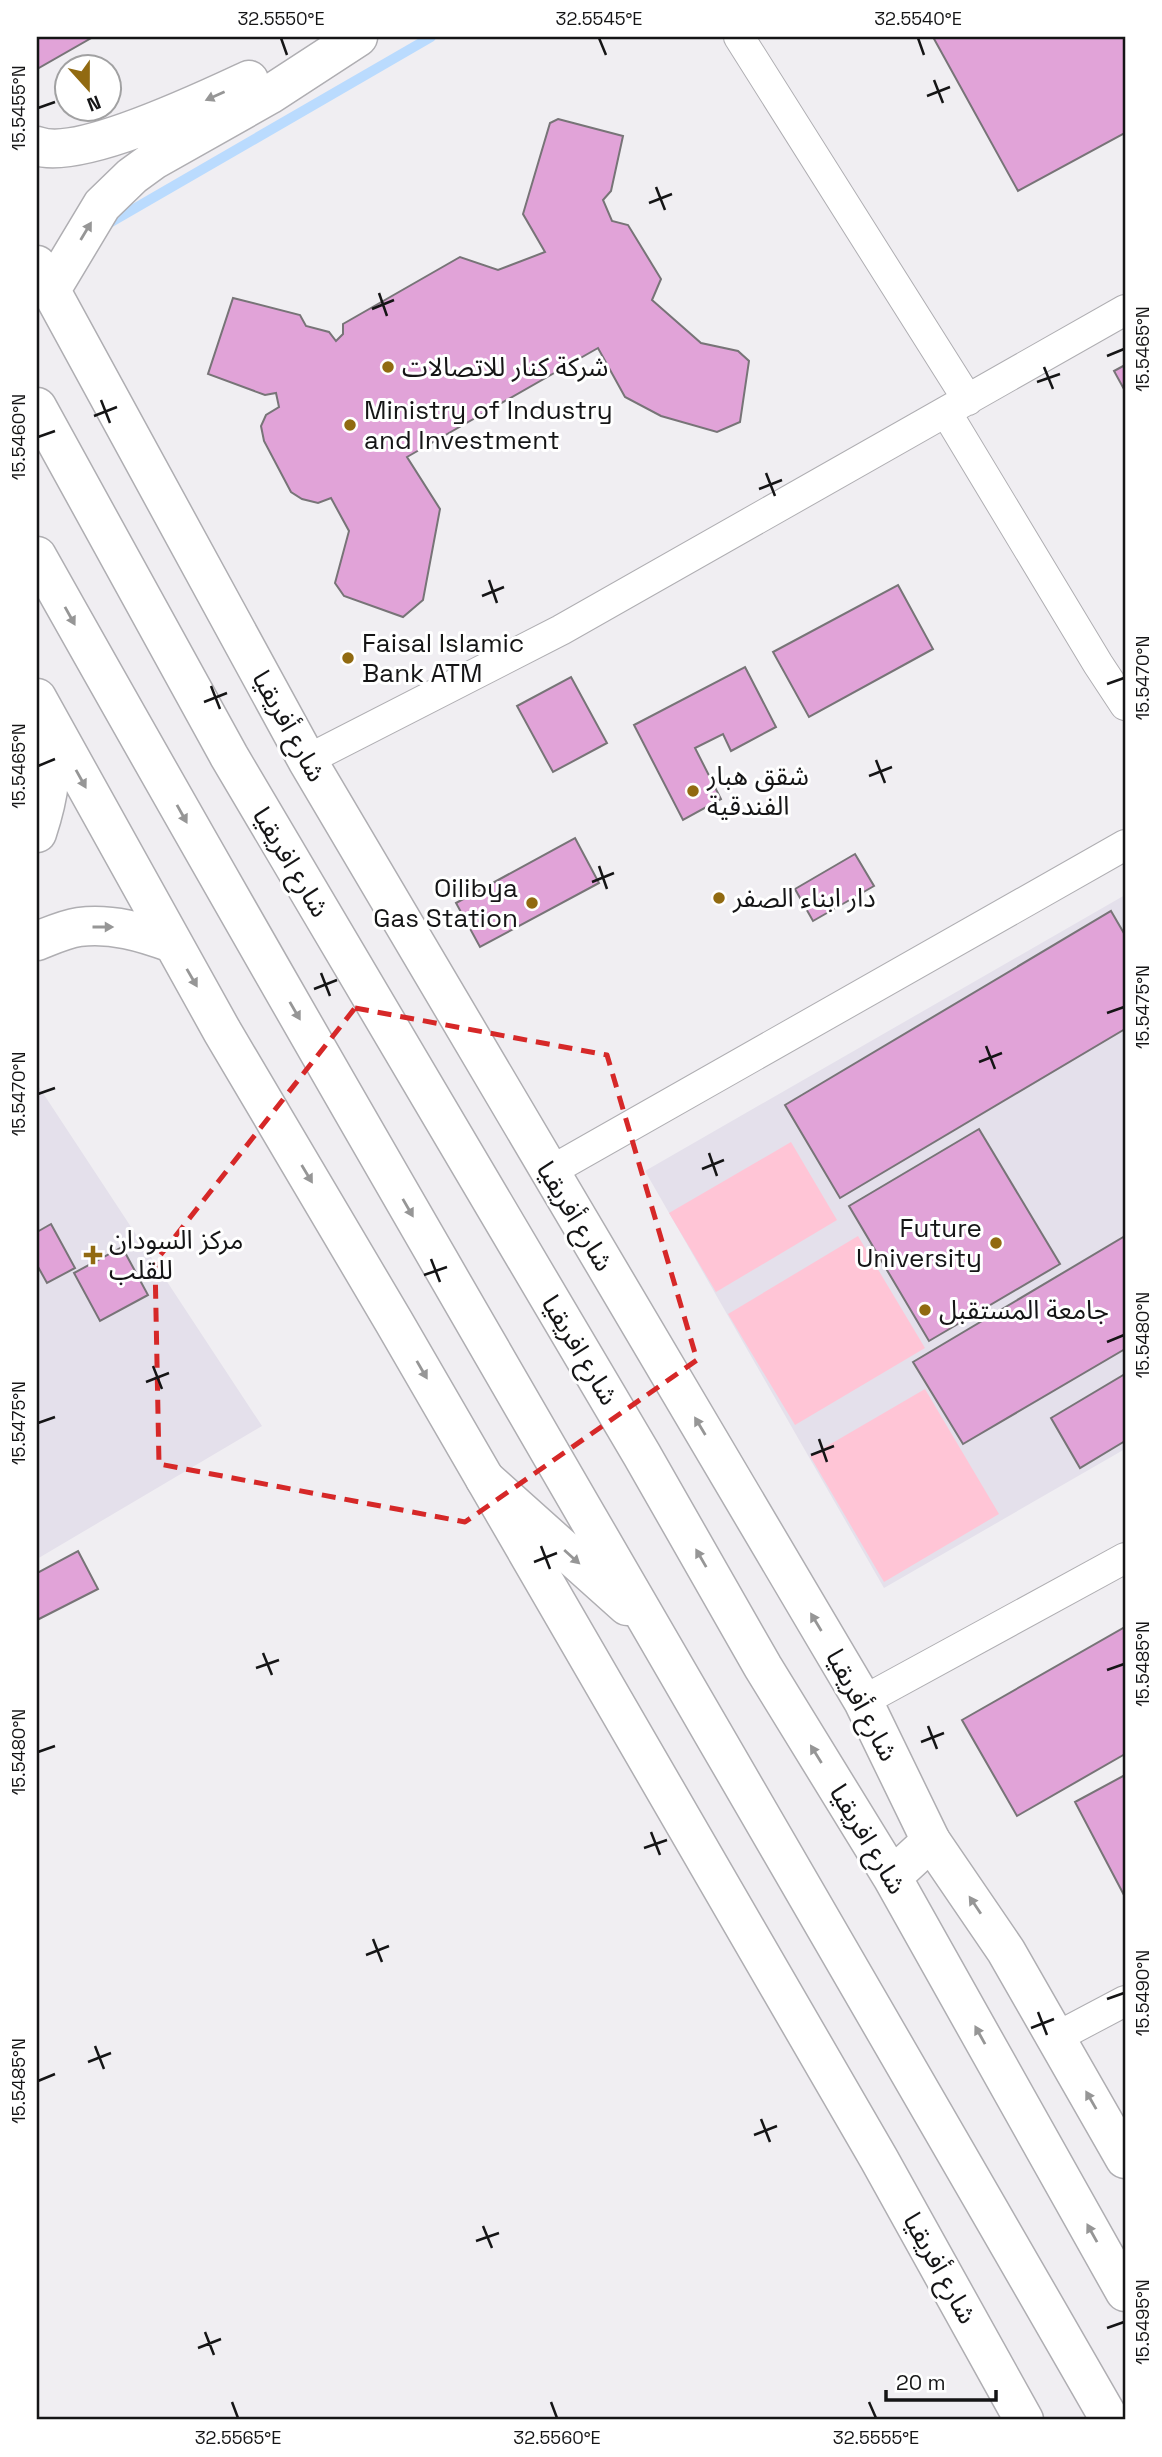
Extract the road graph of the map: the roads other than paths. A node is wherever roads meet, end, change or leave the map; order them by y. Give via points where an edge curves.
1 (358, 37) edge
2 (739, 37) edge
3 (325, 56) junction
4 (37, 146) edge
5 (44, 277) edge
6 (1125, 310) edge
7 (957, 406) junction
8 (37, 407) edge
9 (37, 556) edge
10 (40, 703) edge
11 (1125, 705) edge
12 (307, 760) junction
13 (37, 833) edge
14 (1125, 845) edge
15 (37, 941) edge
16 (172, 943) junction
17 (550, 1172) junction
18 (485, 1479) junction
19 (1125, 1558) edge
20 (652, 1629) junction
21 (863, 1701) junction
22 (931, 1841) junction
23 (892, 1877) junction
24 (1125, 2001) edge
25 (1055, 2038) junction
26 (1125, 2159) edge
27 (1125, 2292) edge
28 (1024, 2420) edge
29 (1110, 2420) edge

1 - 3 main road
2 - 7 street
3 -> 4 main road via 260,75 109,138 75,147
5 -> 3 main road via 115,191 154,160 269,95
5 - 12 main road, شارع أفريقيا
6 - 7 street
7 - 11 street via 1091,653
7 - 12 street via 561,630
23 -> 8 main road, شارع افريقيا via 763,1667 229,757
9 -> 20 main road
10 - 13 main road via 51,759 50,785
10 -> 16 main road, شارع أفريقيا
12 - 17 main road, شارع أفريقيا
14 - 17 street
15 -> 16 main road via 77,927 96,926 145,933
16 -> 18 main road, شارع أفريقيا
21 -> 17 main road, شارع أفريقيا
18 -> 20 main road
18 - 28 main road, شارع أفريقيا via 865,2135
19 - 21 street
20 - 29 main road
21 - 22 main road, شارع أفريقيا
22 - 23 main road
25 -> 22 main road, شارع أفريقيا via 1006,1951
27 -> 23 main road, شارع افريقيا
24 - 25 street
26 -> 25 main road, شارع أفريقيا

